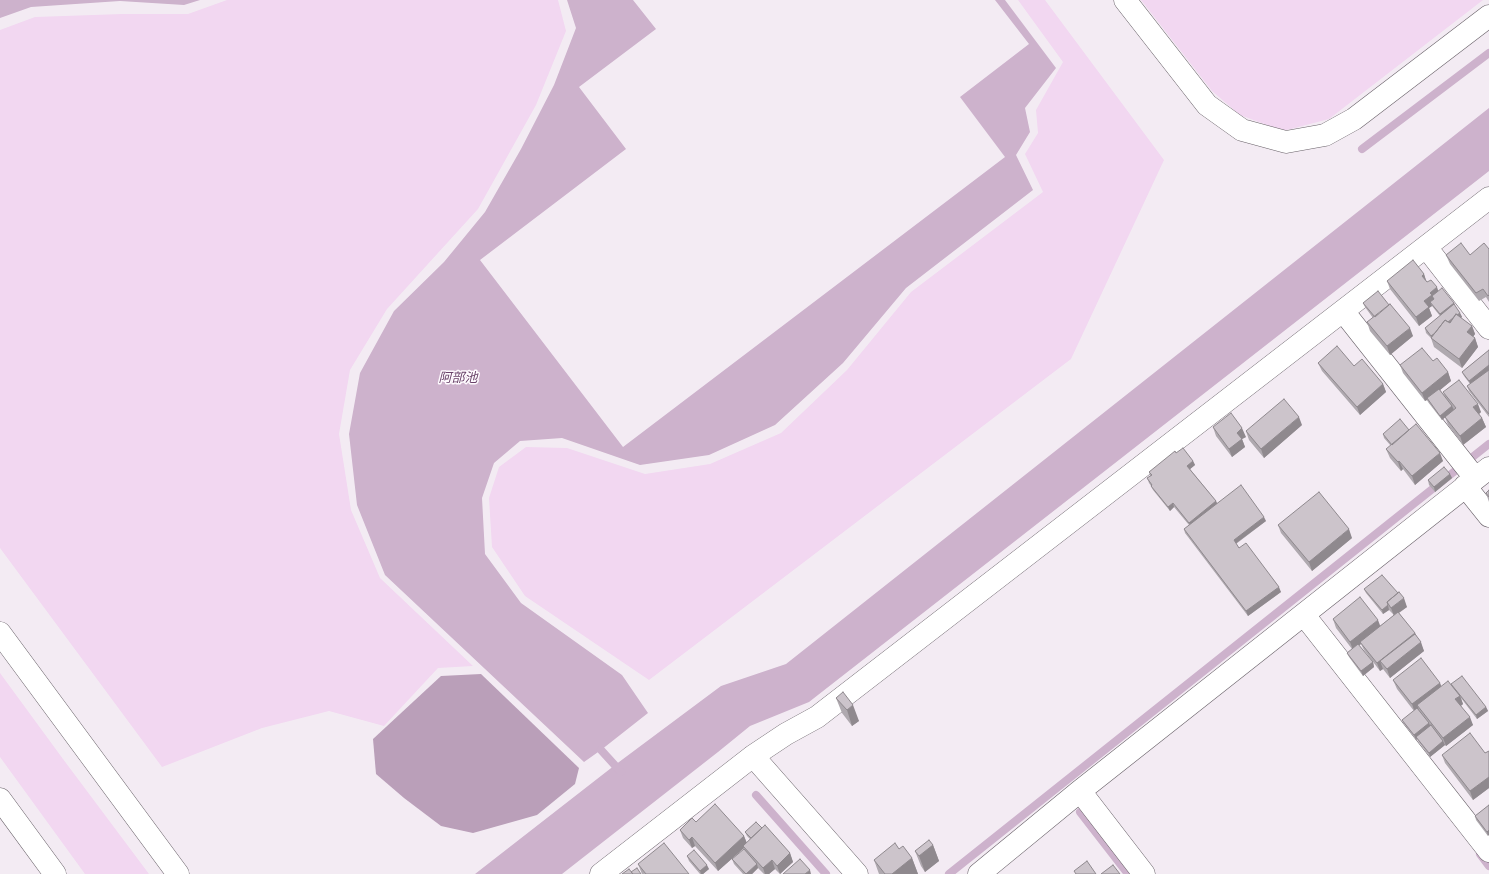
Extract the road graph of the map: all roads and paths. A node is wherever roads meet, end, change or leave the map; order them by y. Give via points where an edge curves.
1 (1125, 0) edge
2 (1489, 16) edge
3 (1489, 198) edge
4 (1426, 247) junction
5 (1343, 311) junction
6 (1489, 328) edge
7 (1471, 471) edge
8 (1489, 516) edge
9 (1304, 615) junction
10 (0, 633) edge
11 (752, 756) junction
12 (1080, 791) junction
13 (0, 799) edge
14 (1489, 851) edge
15 (55, 874) edge
16 (178, 874) edge
17 (601, 874) edge
18 (857, 874) edge
19 (979, 874) edge
20 (1144, 874) edge

1 - 2 street via 1207,105 1242,130 1286,142 1325,135 1354,119
3 - 4 street
4 - 5 street
4 - 6 street
5 - 7 street
5 - 11 street via 817,717
7 - 8 street
7 - 9 street
9 - 12 street
9 - 14 street
10 - 16 street
11 - 17 street
11 - 18 street
12 - 19 street
12 - 20 street
13 - 15 street

